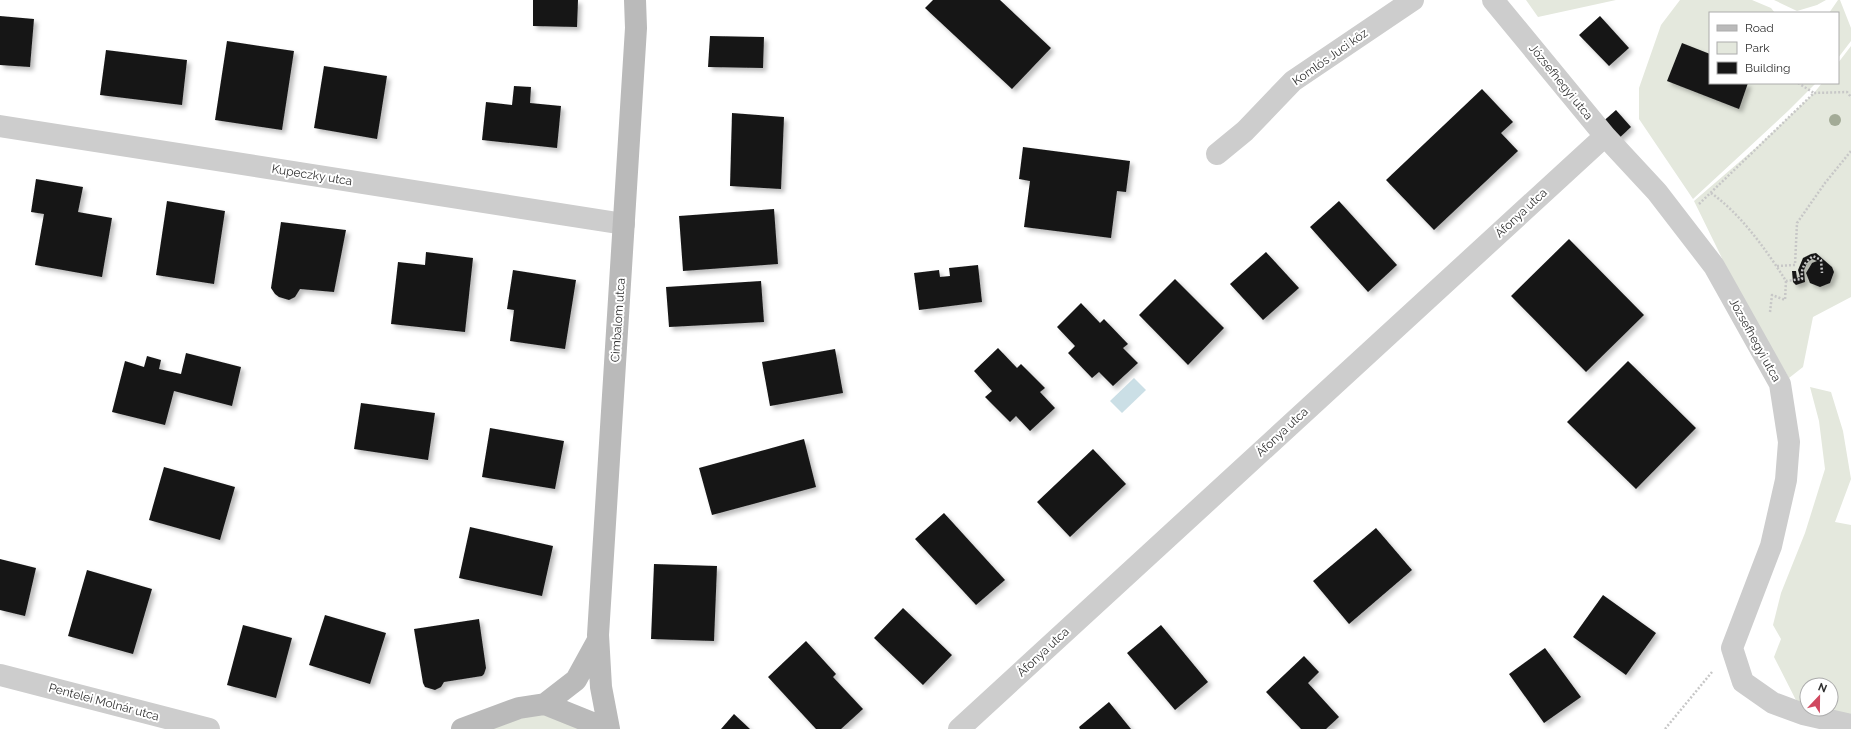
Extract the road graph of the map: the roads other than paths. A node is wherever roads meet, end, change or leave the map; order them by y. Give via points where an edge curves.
1 (635, 0) edge
2 (1413, 0) edge
3 (1493, 0) edge
4 (0, 126) edge
5 (1605, 136) junction
6 (1217, 154) dead end
7 (624, 224) junction
8 (598, 640) junction
9 (0, 675) edge
10 (545, 704) junction
11 (1851, 725) edge
12 (209, 729) edge
13 (462, 729) edge
14 (608, 729) edge
15 (959, 729) edge

1 - 7 street, Cimbalom utca via 636,28
2 - 6 street, Komlós Juci köz via 1292,81 1245,131
3 - 5 street, Józsefhegyi utca
4 - 7 street, Kupeczky utca
5 - 11 street, Józsefhegyi utca via 1657,192 1714,266 1780,384 1789,442 1786,480 1771,546 1732,648 1743,682 1773,703 1803,714
5 - 15 street, Áfonya utca
7 - 8 street, Cimbalom utca
8 - 10 street, Cimbalom utca via 576,680
8 - 14 street, Cimbalom utca via 601,687
9 - 12 street, Pentelei Molnár utca
10 - 13 street via 519,708
10 - 14 street

